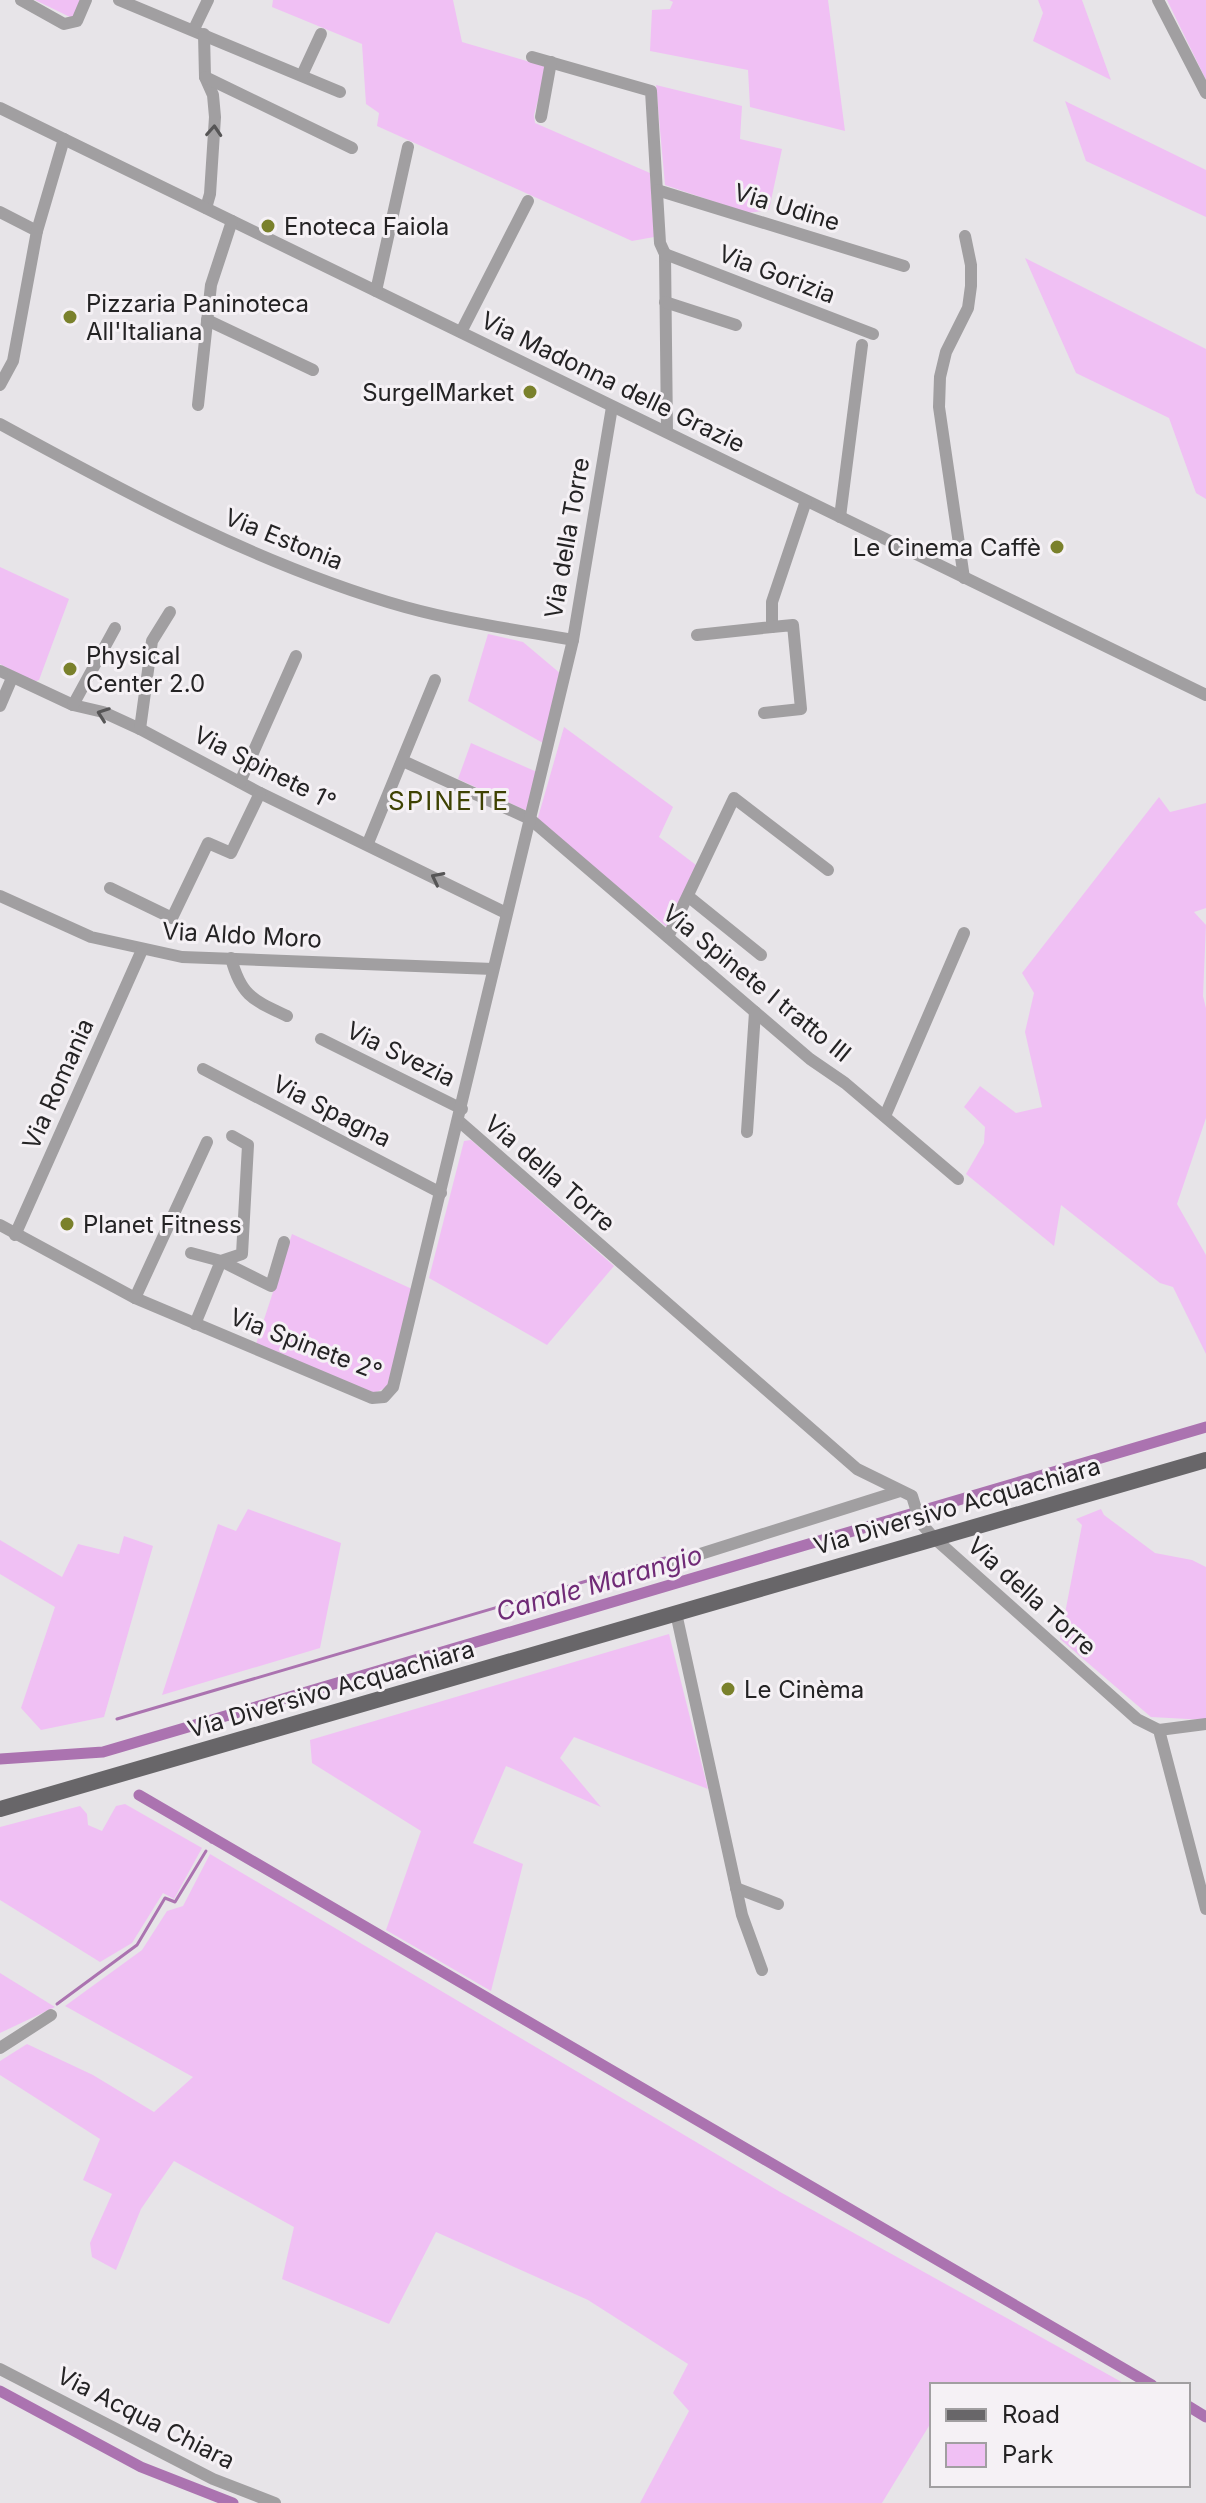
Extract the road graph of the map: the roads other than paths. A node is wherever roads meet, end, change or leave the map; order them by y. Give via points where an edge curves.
1 (21, 0) edge
2 (86, 0) edge
3 (119, 0) edge
4 (208, 0) edge
5 (1158, 0) edge
6 (199, 32) junction
7 (321, 34) dead end
8 (532, 57) dead end
9 (551, 62) junction
10 (302, 75) junction
11 (205, 77) junction
12 (340, 92) dead end
13 (1206, 93) edge
14 (0, 108) edge
15 (541, 117) dead end
16 (64, 139) junction
17 (408, 147) dead end
18 (352, 148) dead end
19 (657, 190) junction
20 (528, 201) dead end
21 (206, 208) junction
22 (0, 212) edge
23 (232, 221) junction
24 (37, 231) junction
25 (965, 236) dead end
26 (665, 254) junction
27 (904, 266) dead end
28 (376, 291) junction
29 (665, 302) junction
30 (207, 320) junction
31 (736, 325) dead end
32 (461, 332) junction
33 (873, 334) dead end
34 (862, 345) dead end
35 (0, 354) edge
36 (13, 361) junction
37 (313, 370) dead end
38 (0, 385) edge
39 (198, 405) dead end
40 (612, 407) junction
41 (0, 424) edge
42 (667, 432) junction
43 (806, 501) junction
44 (840, 517) junction
45 (964, 578) junction
46 (170, 612) dead end
47 (772, 627) junction
48 (115, 628) dead end
49 (697, 635) dead end
50 (573, 640) junction
51 (296, 656) dead end
52 (0, 671) edge
53 (12, 678) junction
54 (435, 680) dead end
55 (1206, 695) edge
56 (73, 705) junction
57 (0, 706) edge
58 (764, 713) dead end
59 (140, 729) junction
60 (403, 761) junction
61 (240, 782) junction
62 (260, 793) junction
63 (530, 819) junction
64 (368, 843) junction
65 (828, 870) dead end
66 (110, 888) dead end
67 (0, 896) edge
68 (689, 897) junction
69 (506, 913) junction
70 (964, 933) dead end
71 (668, 937) junction
72 (142, 950) junction
73 (761, 955) dead end
74 (231, 958) junction
75 (493, 969) junction
76 (755, 1012) junction
77 (287, 1016) dead end
78 (321, 1039) dead end
79 (203, 1069) dead end
80 (461, 1116) junction
81 (885, 1116) junction
82 (747, 1132) dead end
83 (232, 1136) dead end
84 (207, 1142) dead end
85 (958, 1179) dead end
86 (441, 1193) junction
87 (0, 1225) edge
88 (15, 1235) junction
89 (284, 1242) dead end
90 (191, 1253) dead end
91 (221, 1261) junction
92 (135, 1298) junction
93 (195, 1324) junction
94 (1206, 1460) edge
95 (906, 1494) junction
96 (933, 1537) junction
97 (675, 1562) dead end
98 (676, 1613) junction
99 (1206, 1724) edge
100 (1159, 1730) junction
101 (0, 1809) edge
102 (736, 1888) junction
103 (778, 1904) dead end
104 (1206, 1909) edge
105 (762, 1970) dead end
106 (51, 2015) dead end
107 (0, 2048) edge
108 (0, 2369) edge
109 (275, 2503) edge

1 - 2 street via 64,24 77,21
3 - 6 street
4 - 6 street
5 - 13 street
6 - 10 street
6 - 11 street
7 - 10 street
8 - 9 street
9 - 15 street
9 - 19 street via 651,91
10 - 12 street
11 - 18 street
21 -> 11 street via 215,117
14 - 16 street, Via Madonna delle Grazie
16 - 21 street, Via Madonna delle Grazie
16 - 24 street
17 - 28 street
19 - 26 street
19 - 27 street, Via Udine
20 - 32 street
21 - 23 street, Via Madonna delle Grazie
22 - 24 street
23 - 28 street, Via Madonna delle Grazie
23 - 30 street via 211,285
24 - 36 street
25 - 45 street via 971,265 968,308 946,352 939,407
26 - 29 street
26 - 33 street, Via Gorizia
28 - 32 street, Via Madonna delle Grazie
29 - 31 street
29 - 42 street
30 - 37 street
30 - 39 street
32 - 40 street, Via Madonna delle Grazie
34 - 44 street
35 - 36 street
36 - 38 street
40 - 42 street, Via Madonna delle Grazie
40 - 50 street, Via della Torre
41 - 50 street, Via Estonia via 242,548 407,607
42 - 43 street, Via Madonna delle Grazie
43 - 44 street, Via Madonna delle Grazie
43 - 47 street via 772,602
44 - 45 street, Via Madonna delle Grazie
45 - 55 street, Via Madonna delle Grazie
46 - 59 street via 152,641
47 - 49 street
47 - 58 street via 793,625 801,709
48 - 56 street
50 - 63 street, Via della Torre
51 - 61 street
52 - 53 street, Via Spinete 1°
53 - 56 street, Via Spinete 1°
53 - 57 street
54 - 60 street
59 -> 56 street, Via Spinete 1°
59 - 61 street, Via Spinete 1°
60 - 63 street, Via Spinete I tratto III
60 - 64 street
61 - 62 street, Via Spinete 1°
62 - 64 street, Via Spinete 1°
62 - 66 street via 231,853 208,843 172,918
63 - 69 street, Via della Torre
63 - 71 street, Via Spinete I tratto III
69 -> 64 street, Via Spinete 1°
65 - 68 street via 734,798
67 - 72 street, Via Aldo Moro via 91,937
68 - 71 street
68 - 73 street
69 - 75 street, Via della Torre
70 - 81 street
71 - 76 street, Via Spinete I tratto III
72 - 74 street, Via Aldo Moro
72 - 88 street, Via Romania
74 - 75 street, Via Aldo Moro
74 - 77 street via 239,986
75 - 80 street, Via della Torre
76 - 81 street, Via Spinete I tratto III
76 - 82 street
78 - 80 street, Via Svezia
79 - 86 street, Via Spagna
80 - 86 street, Via Spinete 2°
80 - 95 street, Via della Torre via 857,1469
81 - 85 street, Via Spinete I tratto III
83 - 91 street via 248,1145 242,1254
84 - 92 street
86 - 93 street, Via Spinete 2° via 393,1387 384,1397 372,1398
87 - 88 street, Via Spinete 2°
88 - 92 street, Via Spinete 2°
89 - 91 street via 271,1286
90 - 91 street
91 - 93 street
92 - 93 street, Via Spinete 2°
94 - 96 main road, Via Diversivo Acquachiara
95 - 96 street, Via della Torre
95 - 97 street
96 - 98 main road, Via Diversivo Acquachiara
96 - 100 street, Via della Torre via 1137,1719
98 - 101 main road, Via Diversivo Acquachiara
98 - 102 street
99 - 100 street
100 - 104 street
102 - 103 street
102 - 105 street
106 - 107 street
108 - 109 street, Via Acqua Chiara via 213,2479

